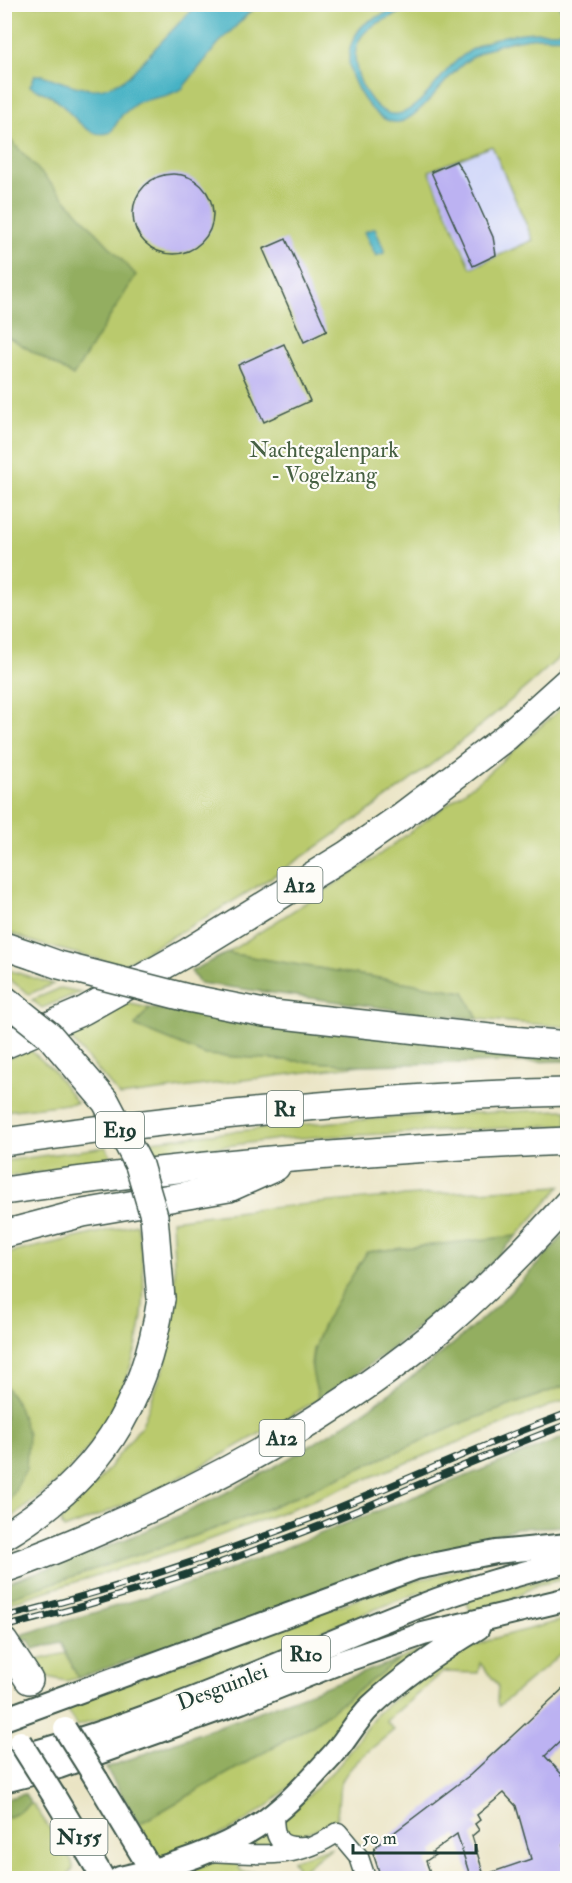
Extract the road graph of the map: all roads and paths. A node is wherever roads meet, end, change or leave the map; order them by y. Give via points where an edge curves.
1 (567, 681) edge
2 (4, 946) edge
3 (4, 999) edge
4 (4, 1045) edge
5 (567, 1045) edge
6 (567, 1092) edge
7 (567, 1141) edge
8 (4, 1142) edge
9 (297, 1158) junction
10 (4, 1191) edge
11 (567, 1203) edge
12 (4, 1234) edge
13 (4, 1536) edge
14 (567, 1545) edge
15 (567, 1561) edge
16 (4, 1569) edge
17 (567, 1599) edge
18 (492, 1619) junction
19 (4, 1642) edge
20 (25, 1672) joint
21 (47, 1704) junction
22 (5, 1718) edge
23 (53, 1759) junction
24 (4, 1760) edge
25 (4, 1781) edge
26 (274, 1813) junction
27 (318, 1845) junction
28 (208, 1852) junction
29 (154, 1875) edge
30 (103, 1878) edge
31 (120, 1878) edge
32 (366, 1878) edge

1 - 4 highway, A12 via 506,737 346,855 83,1011
2 - 5 highway, bridge via 59,965 264,1013
3 - 13 highway, E19, bridge via 48,1035 106,1102 139,1165 154,1216 161,1299 140,1385 119,1427 91,1466 58,1498
6 - 8 highway, R1 via 333,1104
7 - 9 highway, R1
9 - 10 highway, R1
9 - 12 highway via 229,1188 83,1213
11 - 16 highway, A12 via 524,1251 431,1337 318,1418 191,1488
14 - 21 main road via 496,1552 416,1568
15 - 23 main road, Desguinlei / R10 via 425,1604
17 - 18 main road, Desguinlei / R10
18 - 23 main road, Desguinlei / R10 via 423,1634 241,1702
18 - 26 main road via 424,1661 370,1707 332,1756
19 - 20 highway
20 - 21 main road
21 - 22 main road
21 - 29 main road, N155, bridge
22 - 30 main road, N155, bridge
23 - 24 main road
23 - 25 main road, R10
26 - 27 street via 276,1834 286,1846
26 - 28 main road
27 - 28 street via 279,1855
27 - 32 street via 338,1832 359,1857
28 - 29 main road
29 - 31 main road

